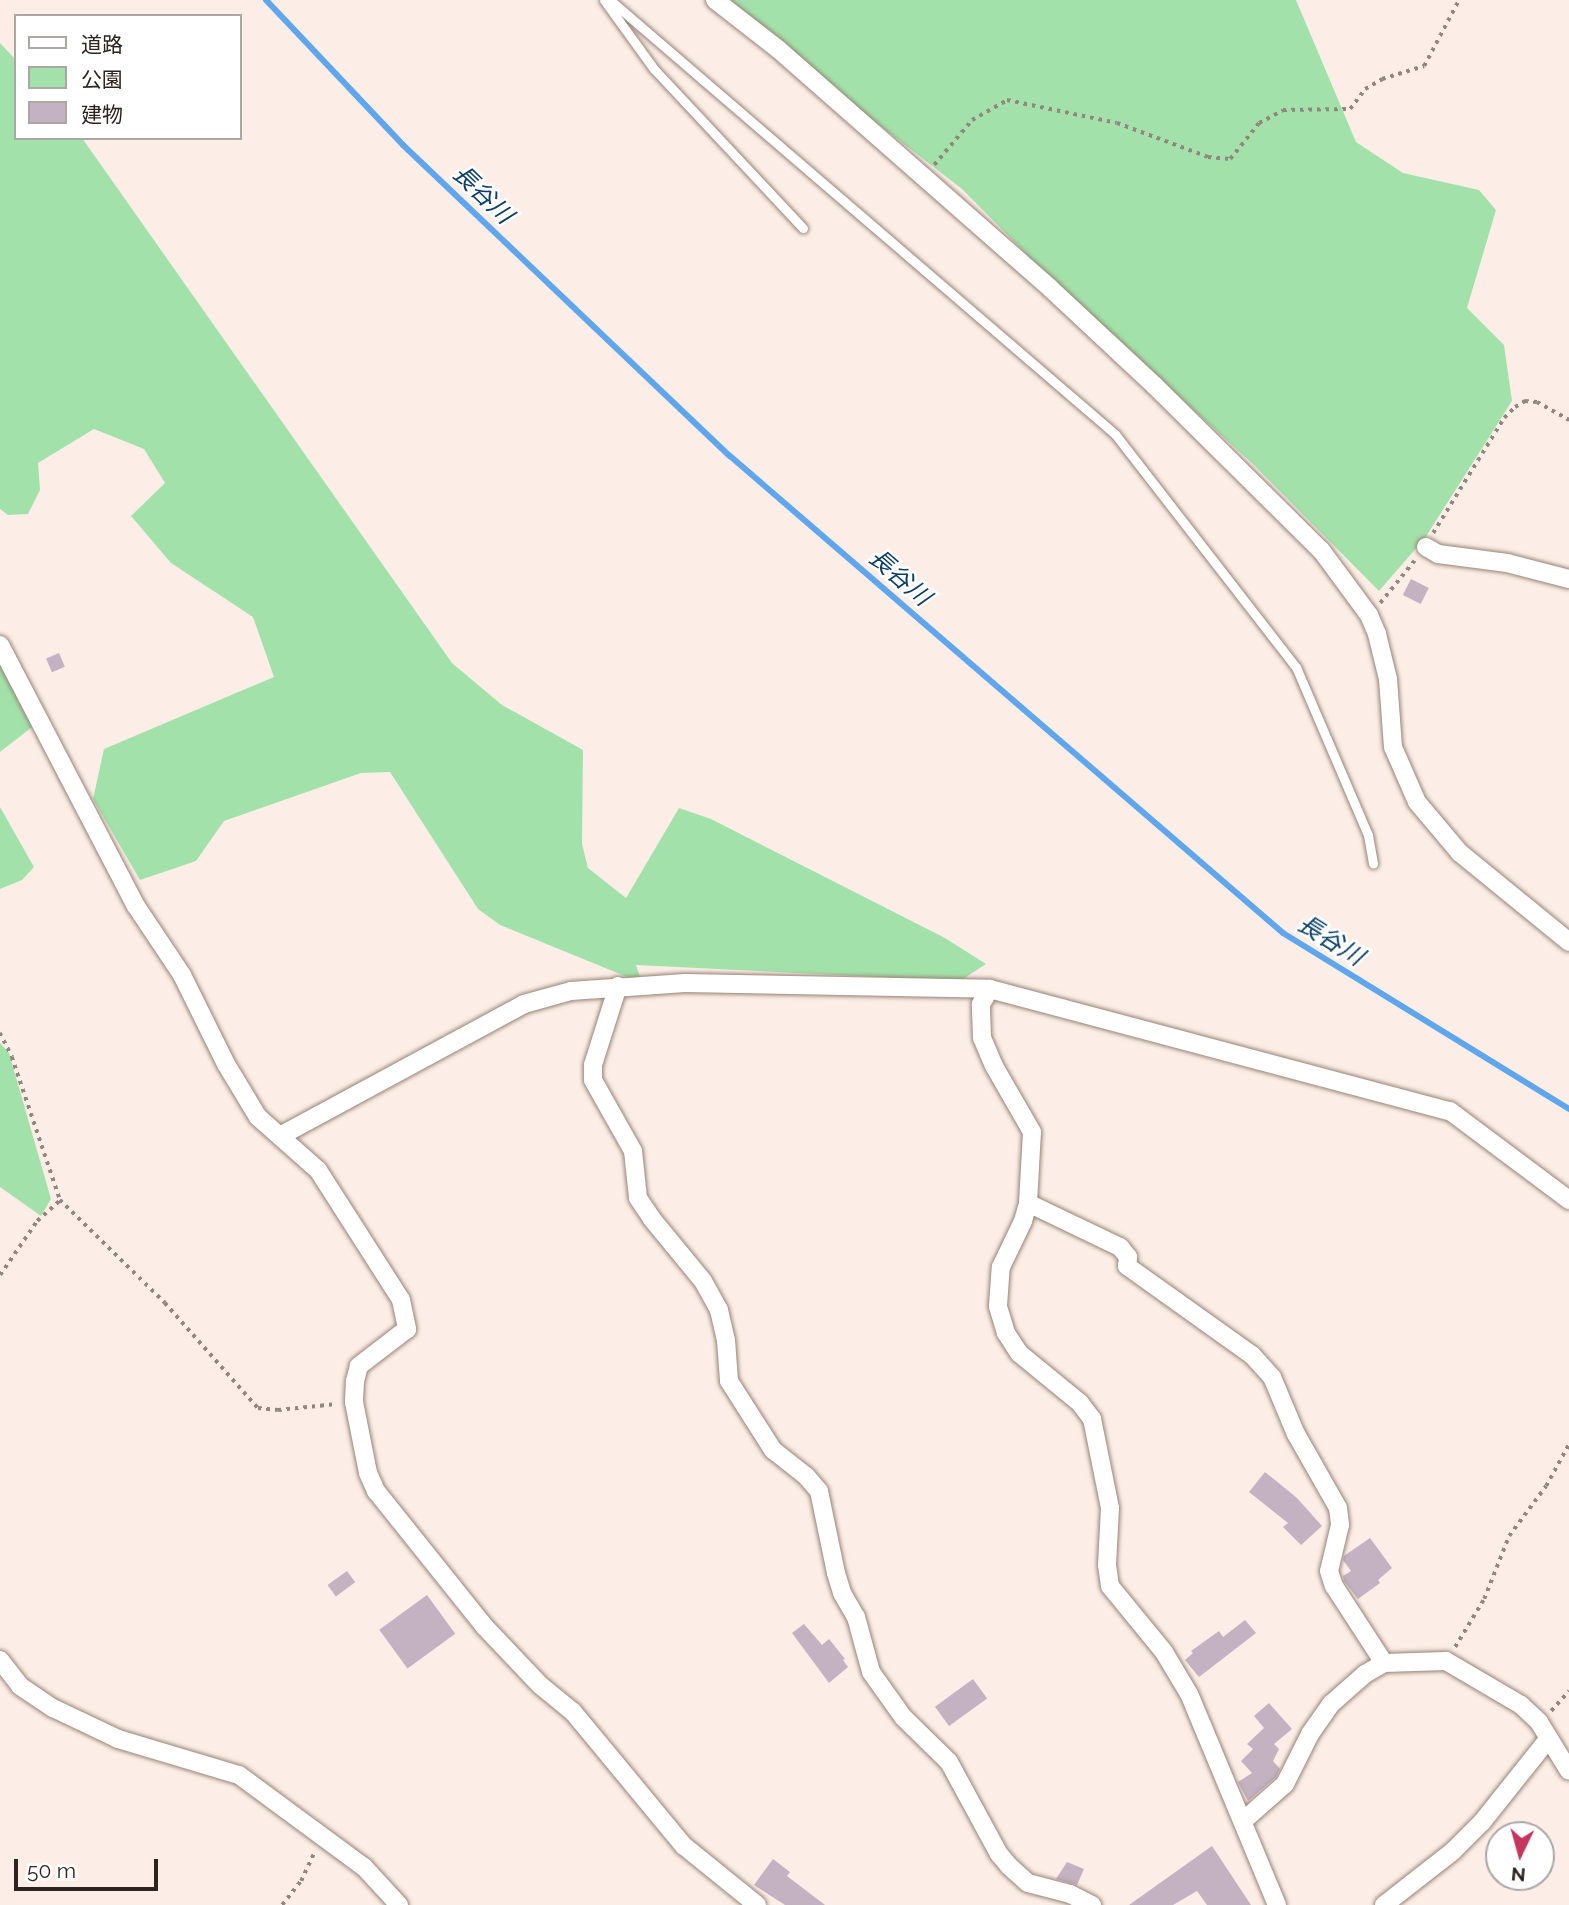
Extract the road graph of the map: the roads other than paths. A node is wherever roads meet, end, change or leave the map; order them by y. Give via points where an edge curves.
1 (604, 0) edge
2 (610, 0) edge
3 (715, 0) edge
4 (803, 228) dead end
5 (1426, 547) road end
6 (1569, 579) edge
7 (0, 645) edge
8 (1373, 864) dead end
9 (1569, 942) edge
10 (618, 986) junction
11 (990, 989) junction
12 (280, 1136) junction
13 (1569, 1200) edge
14 (1028, 1203) junction
15 (0, 1660) edge
16 (1384, 1663) junction
17 (1549, 1738) junction
18 (1569, 1771) edge
19 (1243, 1821) junction
20 (750, 1903) edge
21 (1275, 1904) edge
22 (399, 1905) edge
23 (1092, 1905) edge
24 (1384, 1905) edge

1 - 4 lane via 654,69
2 - 8 lane via 1115,434 1296,667 1367,835
3 - 9 street via 778,49 1051,289 1321,550 1369,615 1384,656 1393,747 1417,802 1460,853
5 - 6 street via 1438,554 1507,563
7 - 12 street via 136,906 181,975 226,1064 258,1117
10 - 11 street via 685,983
10 - 12 street via 571,991 524,1004
10 - 23 street via 593,1065 593,1080 633,1151 638,1198 703,1280 719,1310 729,1381 773,1450 819,1491 842,1593 856,1617 871,1672 903,1717 949,1762 1009,1866 1028,1883
11 - 13 street via 1450,1111
11 - 14 street via 981,1004 982,1038 1032,1132
12 - 20 street via 318,1170 401,1300 407,1329 359,1366 354,1402 376,1491 484,1626 540,1685 573,1712 684,1846
14 - 16 street via 1120,1247 1128,1256 1126,1266 1252,1355 1272,1377 1296,1434 1338,1508 1340,1525 1329,1571 1334,1586
14 - 19 street via 1001,1266 998,1306 1006,1333 1019,1353 1080,1403 1092,1419 1110,1508 1110,1586 1164,1652 1189,1694
15 - 22 street via 20,1686 118,1739 239,1775 364,1867
16 - 17 street via 1446,1661 1521,1705
16 - 19 street via 1331,1704 1285,1784
17 - 18 street
17 - 24 street via 1482,1822
19 - 21 street

